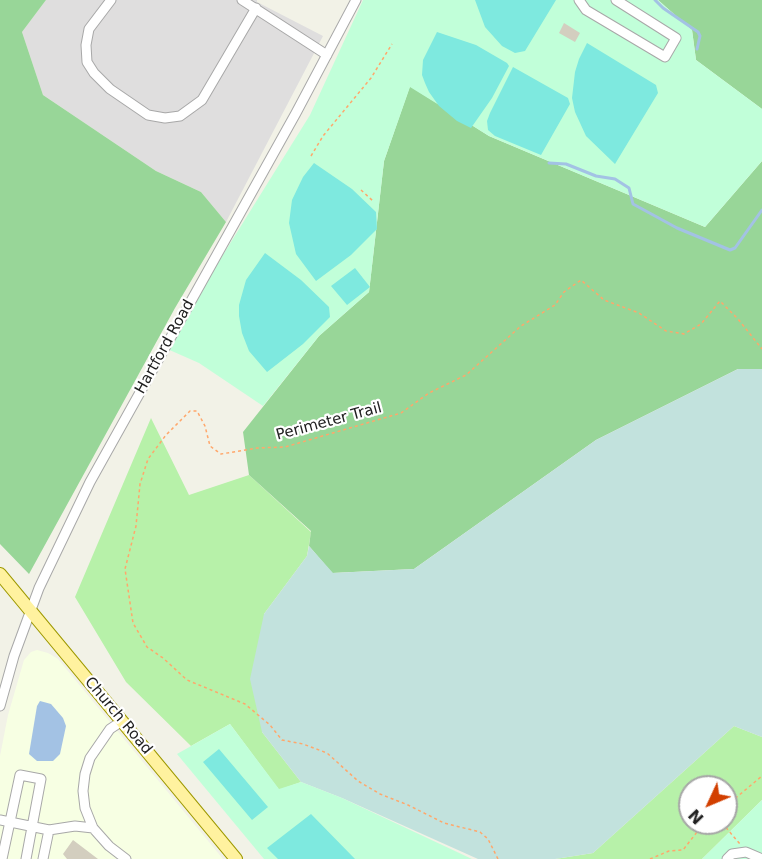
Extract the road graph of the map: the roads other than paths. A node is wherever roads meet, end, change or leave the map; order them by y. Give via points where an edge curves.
1 (111, 0) edge
2 (242, 0) edge
3 (356, 0) edge
4 (579, 0) edge
5 (616, 0) edge
6 (256, 8) junction
7 (327, 55) junction
8 (0, 574) edge
9 (31, 611) junction
10 (0, 706) edge
11 (122, 721) junction
12 (5, 820) edge
13 (32, 826) junction
14 (93, 828) junction
15 (49, 830) junction
16 (2, 859) edge
17 (26, 859) edge
18 (44, 859) edge
19 (126, 859) edge
20 (236, 859) edge
21 (727, 859) edge
22 (762, 859) edge

1 - 6 street via 89,28 87,62 110,89 148,115 165,118 180,116 202,100
2 - 6 street
3 - 7 street, Hartford Road
4 - 5 street via 586,10 665,57 676,38
6 - 7 street
7 - 9 street, Hartford Road via 90,482
8 - 9 main road, Church Road
9 - 10 street, Hartford Road
9 - 11 main road, Church Road
11 - 14 street via 103,738 86,769 85,808
11 - 20 main road, Church Road
12 - 13 street
12 - 13 street via 20,775 41,780
12 - 16 street
13 - 15 street
13 - 17 street
14 - 15 street
14 - 19 street
15 - 18 street
21 - 22 street via 746,852

